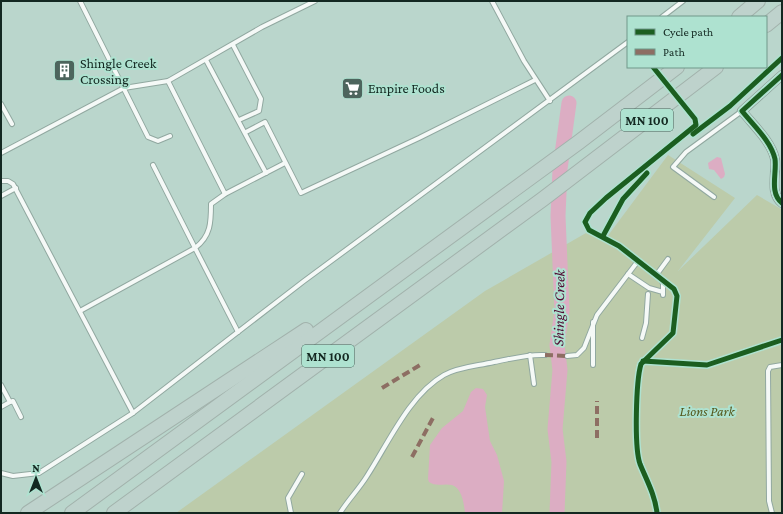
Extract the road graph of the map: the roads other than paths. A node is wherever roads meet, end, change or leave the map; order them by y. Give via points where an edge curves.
1 (80, 1) edge
2 (314, 1) edge
3 (492, 1) edge
4 (683, 1) edge
5 (750, 1) edge
6 (758, 1) edge
7 (782, 12) edge
8 (663, 16) edge
9 (734, 16) edge
10 (740, 16) edge
11 (767, 24) edge
12 (627, 43) edge
13 (232, 45) junction
14 (206, 60) junction
15 (677, 68) edge
16 (715, 68) edge
17 (782, 75) edge
18 (535, 80) junction
19 (168, 81) junction
20 (124, 88) junction
21 (550, 101) junction
22 (1, 104) edge
23 (742, 110) junction
24 (239, 120) junction
25 (12, 124) dead end
26 (246, 132) junction
27 (170, 136) dead end
28 (1, 153) edge
29 (285, 163) junction
30 (153, 165) dead end
31 (266, 173) junction
32 (1, 182) edge
33 (16, 188) junction
34 (225, 194) junction
35 (1, 196) edge
36 (714, 197) dead end
37 (782, 203) edge
38 (195, 248) junction
39 (426, 254) junction
40 (668, 259) dead end
41 (628, 274) junction
42 (657, 274) junction
43 (648, 294) dead end
44 (80, 310) junction
45 (593, 322) junction
46 (238, 332) junction
47 (642, 338) dead end
48 (530, 355) junction
49 (545, 355) dead end
50 (567, 356) dead end
51 (593, 365) dead end
52 (782, 365) edge
53 (1, 384) edge
54 (534, 384) dead end
55 (10, 402) junction
56 (1, 406) edge
57 (133, 413) junction
58 (21, 417) dead end
59 (1, 473) edge
60 (302, 474) dead end
61 (166, 475) junction
62 (28, 513) edge
63 (72, 513) edge
64 (114, 513) edge
65 (123, 513) edge
66 (291, 513) edge
67 (340, 513) edge
68 (772, 513) edge

1 - 20 lane
2 - 13 lane
3 - 18 lane
4 - 8 lane
5 - 9 highway
6 - 10 highway
7 - 11 highway
12 - 21 lane
13 - 14 lane
13 - 24 lane via 261,99 259,112
14 - 19 lane
14 - 24 lane
15 - 39 highway, MN 100
16 - 61 highway, MN 100 via 543,199
17 - 23 street
18 - 21 lane
18 - 29 lane via 300,193
19 - 20 lane
19 - 34 lane
20 - 27 lane via 148,137 158,141
20 - 28 lane
21 - 46 lane
22 - 25 lane
23 - 36 lane via 686,152 674,167
23 - 37 street via 772,150 776,195
24 - 26 lane
26 - 29 lane via 265,122
26 - 31 lane
29 - 31 lane
30 - 38 lane
31 - 34 lane
32 - 33 lane via 8,181
33 - 35 lane
33 - 44 lane
34 - 38 lane via 211,204 211,225 203,242
38 - 44 lane
38 - 46 lane
39 - 62 highway
39 - 63 highway, MN 100
40 - 42 lane
41 - 42 lane via 638,260
41 - 42 lane via 649,288 663,293 663,282
41 - 45 lane
43 - 47 lane
44 - 57 lane
45 - 50 lane via 584,348 577,355
45 - 51 lane
46 - 57 lane
48 - 49 lane
48 - 54 lane
48 - 67 lane via 460,369 439,378 406,412 367,477
52 - 68 lane via 770,367 768,371 769,501
53 - 55 lane
55 - 56 lane
55 - 58 lane via 13,401
57 - 59 lane via 39,473 13,476
60 - 66 lane via 288,498
61 - 64 highway, MN 100
61 - 65 highway

